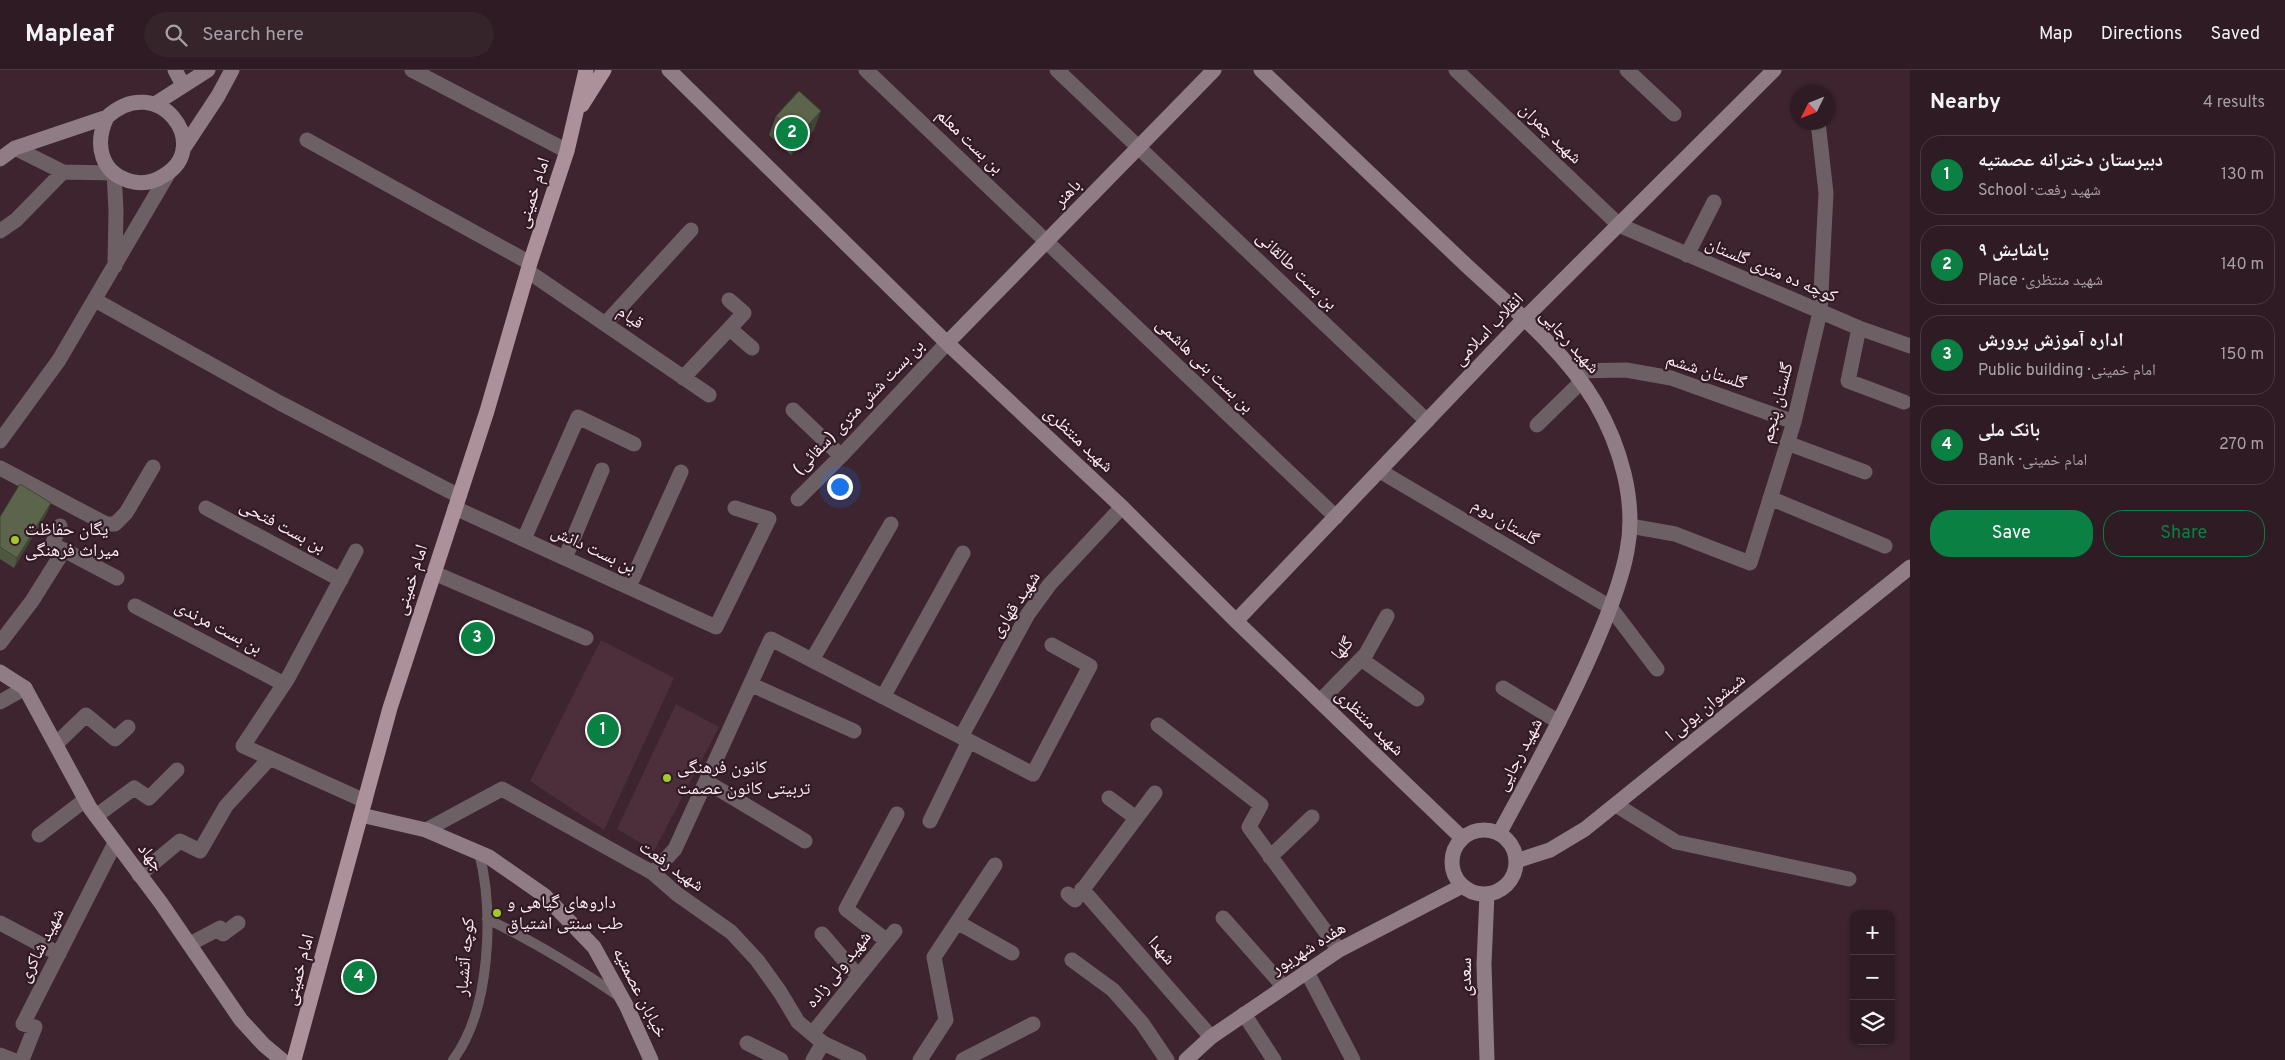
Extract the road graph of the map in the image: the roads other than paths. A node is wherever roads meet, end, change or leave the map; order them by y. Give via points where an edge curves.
1 (175, 70) edge
2 (208, 70) edge
3 (232, 70) edge
4 (412, 70) edge
5 (586, 70) edge
6 (604, 70) edge
7 (669, 70) edge
8 (866, 70) edge
9 (1057, 70) edge
10 (1214, 70) edge
11 (1261, 70) edge
12 (1456, 70) edge
13 (1627, 70) edge
14 (1774, 70) edge
15 (183, 85) junction
16 (158, 102) junction
17 (576, 114) junction
18 (1674, 114) dead end
19 (106, 116) junction
20 (1819, 130) edge
21 (307, 140) dead end
22 (15, 148) junction
23 (1139, 148) junction
24 (182, 149) junction
25 (567, 152) junction
26 (0, 159) edge
27 (63, 172) junction
28 (114, 173) junction
29 (168, 174) junction
30 (1714, 202) dead end
31 (1619, 225) junction
32 (691, 230) dead end
33 (0, 231) edge
34 (1047, 242) junction
35 (1687, 255) junction
36 (115, 267) junction
37 (530, 268) junction
38 (95, 300) junction
39 (729, 300) dead end
40 (1820, 312) junction
41 (1524, 319) junction
42 (605, 324) junction
43 (730, 328) junction
44 (1859, 328) junction
45 (948, 343) junction
46 (1910, 346) edge
47 (752, 348) dead end
48 (1578, 377) junction
49 (683, 378) junction
50 (709, 395) dead end
51 (1904, 402) dead end
52 (794, 410) dead end
53 (1427, 421) junction
54 (1794, 422) junction
55 (1537, 425) dead end
56 (0, 441) edge
57 (1787, 443) junction
58 (634, 444) dead end
59 (841, 456) junction
60 (153, 467) dead end
61 (0, 468) edge
62 (602, 470) dead end
63 (1380, 471) junction
64 (681, 472) dead end
65 (1865, 472) dead end
66 (1770, 498) junction
67 (798, 499) dead end
68 (457, 502) junction
69 (1122, 507) junction
70 (206, 508) dead end
71 (735, 508) dead end
72 (1336, 517) junction
73 (891, 524) dead end
74 (60, 526) dead end
75 (1630, 526) junction
76 (524, 539) junction
77 (1885, 546) dead end
78 (64, 550) junction
79 (356, 551) dead end
80 (963, 554) dead end
81 (565, 558) junction
82 (1910, 567) edge
83 (434, 573) junction
84 (118, 578) dead end
85 (341, 580) junction
86 (629, 587) junction
87 (135, 606) dead end
88 (1610, 607) junction
89 (1387, 616) dead end
90 (1236, 621) junction
91 (586, 638) dead end
92 (0, 643) edge
93 (1052, 645) dead end
94 (1361, 659) junction
95 (812, 660) junction
96 (1657, 669) dead end
97 (0, 672) edge
98 (284, 684) junction
99 (752, 685) junction
100 (25, 688) junction
101 (1503, 688) dead end
102 (883, 697) junction
103 (1417, 698) dead end
104 (0, 702) edge
105 (1320, 702) junction
106 (1559, 722) junction
107 (1158, 725) dead end
108 (128, 727) dead end
109 (854, 731) dead end
110 (965, 739) junction
111 (56, 744) junction
112 (268, 759) junction
113 (177, 770) dead end
114 (707, 782) junction
115 (1155, 794) dead end
116 (1109, 798) dead end
117 (85, 800) junction
118 (1616, 805) junction
119 (363, 808) junction
120 (897, 814) dead end
121 (96, 816) junction
122 (1312, 817) dead end
123 (1136, 818) junction
124 (930, 821) dead end
125 (426, 830) junction
126 (1499, 834) junction
127 (39, 835) dead end
128 (1462, 838) junction
129 (804, 842) dead end
130 (115, 843) junction
131 (479, 852) junction
132 (1270, 856) junction
133 (1516, 861) junction
134 (995, 865) dead end
135 (653, 873) junction
136 (139, 875) junction
137 (1849, 879) dead end
138 (1462, 886) junction
139 (1487, 894) junction
140 (1223, 918) dead end
141 (487, 919) junction
142 (957, 922) junction
143 (0, 923) edge
144 (238, 923) dead end
145 (822, 934) dead end
146 (190, 944) junction
147 (1339, 950) junction
148 (1012, 953) dead end
149 (59, 954) junction
150 (1072, 960) dead end
151 (1307, 972) junction
152 (858, 976) junction
153 (1284, 987) junction
154 (623, 999) junction
155 (1244, 1014) junction
156 (1033, 1024) dead end
157 (1211, 1037) junction
158 (818, 1038) junction
159 (747, 1043) dead end
160 (0, 1055) edge
161 (13, 1060) edge
162 (22, 1060) edge
163 (282, 1060) edge
164 (294, 1060) edge
165 (454, 1060) edge
166 (651, 1060) edge
167 (781, 1060) edge
168 (813, 1060) edge
169 (859, 1060) edge
170 (920, 1060) edge
171 (963, 1060) edge
172 (1167, 1060) edge
173 (1187, 1060) edge
174 (1274, 1060) edge
175 (1353, 1060) edge
176 (1487, 1060) edge

1 - 15 street
2 - 15 street
3 - 24 street
4 - 25 street
5 - 17 main road, امام خمینی
6 - 17 main road
7 - 45 street, شهید منتظری
8 - 34 street, بن بست معلم
9 - 23 street, بن بست طالقانی
10 - 23 street, باهنر
11 - 41 street, شهید رجایی
12 - 31 street, شهید چمران
13 - 18 street
14 - 31 street, انقلاب اسلامی
15 - 16 street
16 - 19 street via 130,100 116,106
16 - 24 street via 179,121
17 - 25 main road, امام خمینی
19 - 22 street
19 - 28 street via 99,146 104,161
20 - 40 street, گلستان پنجم via 1826,193
21 - 37 street, قیام
22 - 26 street
22 - 27 street
23 - 34 street, باهنر
23 - 53 street, بن بست طالقانی
24 - 29 street
25 - 37 main road, امام خمینی
27 - 28 street
27 - 33 street via 16,220
28 - 29 street via 141,183 155,181
28 - 36 street
29 - 36 street
30 - 35 street
31 - 35 street, کوچه ده متری گلستان
31 - 41 street, انقلاب اسلامی
32 - 42 street
34 - 45 street, باهنر
34 - 72 street, بن بست بنی هاشمی
35 - 40 street, کوچه ده متری گلستان
36 - 38 street
37 - 42 street, قیام
37 - 68 main road, امام خمینی
38 - 56 street via 59,360
38 - 68 street, بن بست دانش
39 - 43 street via 744,313
40 - 44 street, کوچه ده متری گلستان
40 - 54 street, گلستان پنجم
41 - 48 street, شهید رجایی
41 - 53 street, انقلاب اسلامی
42 - 49 street, قیام
43 - 47 street
43 - 49 street
44 - 46 street, کوچه ده متری گلستان
44 - 51 street via 1848,381
45 - 59 street, بن بست شش متری (سقائی)
45 - 69 street, شهید منتظری
48 - 54 street, گلستان ششم via 1626,370 1671,378
48 - 55 street
48 - 75 street, شهید رجایی via 1611,432 1623,470
49 - 50 street, قیام
52 - 59 street
53 - 63 street, انقلاب اسلامی
54 - 57 street, گلستان پنجم
57 - 65 street
57 - 66 street, گلستان پنجم
58 - 76 street via 578,417
59 - 67 street, بن بست شش متری (سقائی)
60 - 61 street via 126,513 115,524 106,524
62 - 81 street
63 - 72 street, انقلاب اسلامی
63 - 88 street, گلستان دوم
64 - 86 street
66 - 75 street, گلستان پنجم via 1750,563 1676,534
66 - 77 street
68 - 76 street, بن بست دانش
68 - 83 main road, امام خمینی
69 - 90 street, شهید منتظری
69 - 110 street, شهید قهاری via 1050,584 1028,614
70 - 85 street, بن بست فتحی
71 - 86 street, بن بست دانش via 770,519 716,627
72 - 90 street, انقلاب اسلامی
73 - 95 street
74 - 78 street via 52,545
75 - 88 street, شهید رجایی via 1627,551
76 - 81 street, بن بست دانش
78 - 84 street
78 - 92 street via 32,601
79 - 85 street
80 - 102 street
81 - 86 street, بن بست دانش
82 - 118 street, شیشوان یولی ا
83 - 91 street
83 - 119 main road, امام خمینی via 390,708
85 - 98 street
87 - 98 street, بن بست مرندی
88 - 96 street
88 - 106 street, شهید رجایی via 1577,688
89 - 94 street, گلها
90 - 105 street, شهید منتظری
93 - 110 street via 1090,666 1033,774
94 - 103 street
94 - 105 street, گلها
95 - 99 street via 771,639
95 - 102 street
97 - 100 street, جهاد
98 - 112 street via 243,746
99 - 109 street
99 - 114 street
100 - 104 street
100 - 111 street, جهاد
101 - 106 street
102 - 110 street
105 - 128 street, شهید منتظری
106 - 126 street, شهید رجایی
107 - 132 street via 1261,805 1249,827
108 - 111 street via 115,739 86,715
110 - 124 street, شهید قهاری
111 - 117 street, جهاد
112 - 119 street
112 - 136 street via 226,806 200,851 180,842
113 - 121 street via 149,798 134,788
114 - 129 street
114 - 135 street via 675,849
115 - 123 street
116 - 123 street
117 - 121 street, جهاد
117 - 127 street
118 - 133 street, شیشوان یولی ا via 1550,850
118 - 137 street via 1676,842
119 - 125 street, خیابان عصمتیه
119 - 164 main road, امام خمینی
120 - 152 street, شهید ولی زاده via 846,909 891,936
121 - 130 street, جهاد
122 - 132 street
123 - 157 street, شهدا via 1075,892
125 - 131 street, خیابان عصمتیه
125 - 135 street, شهید رفعت via 502,789
126 - 128 street via 1486,830
126 - 133 street via 1509,842
128 - 138 street via 1454,849 1452,862 1454,874
130 - 136 street, جهاد
130 - 149 street, شهید شاکری
131 - 141 lane, کوچه آتشبار
131 - 154 street, خیابان عصمتیه via 545,896 594,947
132 - 147 street
133 - 139 street via 1510,880
134 - 142 street
135 - 158 street, شهید رفعت via 731,932 757,960 798,1022
136 - 146 street, جهاد
138 - 139 street
138 - 147 street, هفده شهریور
139 - 176 street, سعدی via 1484,964
140 - 153 street
141 - 154 lane via 570,962
141 - 165 lane, کوچه آتشبار via 482,992 462,1048
142 - 148 street
142 - 170 street via 934,957 946,1020
143 - 149 street
144 - 146 street via 223,934 220,928
145 - 152 street
146 - 163 street, جهاد via 241,1020
147 - 151 street, هفده شهریور
149 - 162 street, شهید شاکری via 23,1024 35,1027
150 - 172 street via 1113,990
151 - 153 street, هفده شهریور
151 - 175 street
152 - 158 street, شهید ولی زاده
153 - 155 street, هفده شهریور
154 - 166 street, خیابان عصمتیه
155 - 157 street, هفده شهریور
155 - 174 street
156 - 171 street
157 - 173 street, هفده شهریور
158 - 168 street, شهید ولی زاده
158 - 169 street, شهید رفعت
159 - 167 street
160 - 161 street

